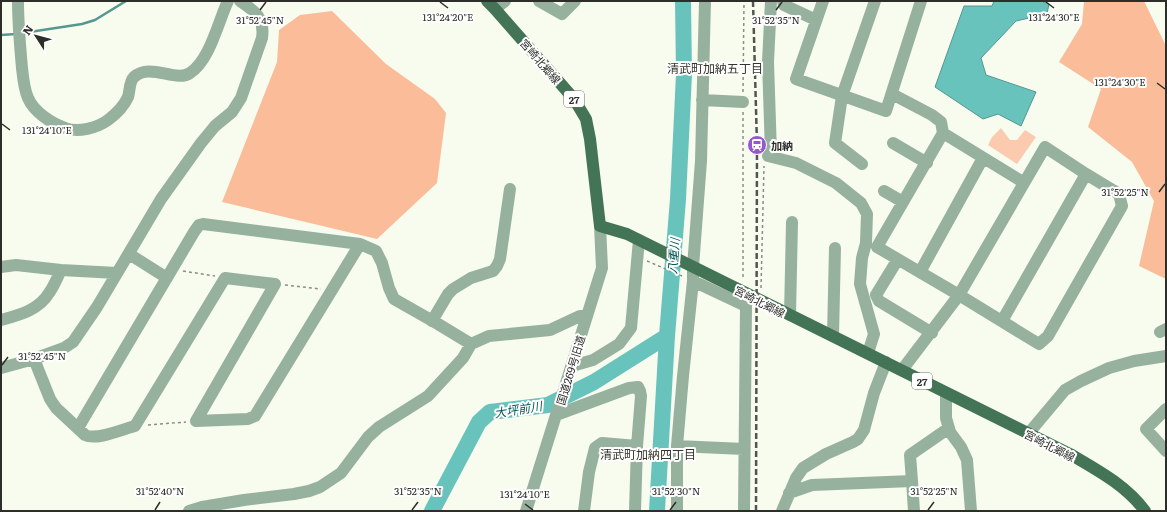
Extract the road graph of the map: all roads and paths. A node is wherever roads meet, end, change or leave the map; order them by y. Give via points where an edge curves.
1 (18, 1) edge
2 (228, 1) edge
3 (240, 1) edge
4 (505, 1) edge
5 (539, 1) edge
6 (575, 1) edge
7 (705, 1) edge
8 (744, 1) edge
9 (771, 1) edge
10 (783, 1) edge
11 (823, 1) edge
12 (875, 1) edge
13 (921, 1) edge
14 (491, 5) edge
15 (816, 20) junction
16 (892, 94) junction
17 (842, 96) junction
18 (702, 100) junction
19 (744, 102) junction
20 (943, 133) junction
21 (893, 143) dead end
22 (768, 156) junction
23 (983, 158) junction
24 (926, 163) junction
25 (862, 164) dead end
26 (1086, 174) junction
27 (1023, 182) junction
28 (510, 189) dead end
29 (884, 192) dead end
30 (903, 202) junction
31 (792, 222) dead end
32 (600, 226) junction
33 (643, 242) junction
34 (360, 244) junction
35 (835, 248) dead end
36 (129, 254) junction
37 (638, 258) junction
38 (898, 259) junction
39 (691, 266) junction
40 (1, 267) edge
41 (61, 270) junction
42 (920, 272) junction
43 (117, 273) junction
44 (170, 274) junction
45 (225, 278) junction
46 (693, 281) junction
47 (275, 284) junction
48 (332, 290) junction
49 (744, 292) junction
50 (959, 295) junction
51 (760, 300) junction
52 (790, 315) junction
53 (587, 316) junction
54 (1, 320) edge
55 (432, 321) junction
56 (1002, 322) junction
57 (932, 332) junction
58 (833, 336) junction
59 (471, 344) junction
60 (868, 353) junction
61 (1166, 356) edge
62 (34, 359) junction
63 (886, 362) junction
64 (572, 366) junction
65 (1, 368) edge
66 (902, 370) junction
67 (946, 393) junction
68 (1166, 409) edge
69 (557, 411) junction
70 (196, 421) junction
71 (135, 426) junction
72 (78, 428) junction
73 (949, 428) junction
74 (1028, 434) junction
75 (637, 446) junction
76 (678, 446) junction
77 (744, 449) junction
78 (1166, 451) edge
79 (912, 481) junction
80 (789, 493) junction
81 (189, 511) edge
82 (526, 511) edge
83 (584, 511) edge
84 (635, 511) edge
85 (677, 511) edge
86 (744, 511) edge
87 (782, 511) edge
88 (914, 511) edge
89 (971, 511) edge
90 (1145, 511) edge

1 - 2 street via 20,46 28,99 39,112 52,121 69,129 79,130 100,124 116,113 128,97 133,79 140,74 152,71 189,74 200,64 211,45
3 - 36 street via 259,17 263,32 241,98 232,112 215,126 201,143 161,199
4 - 14 street
5 - 6 street via 562,14
7 - 18 street
8 - 19 path
9 - 22 street via 768,62 771,153
10 - 15 street via 784,5
11 - 15 street
12 - 17 street
13 - 16 street
14 - 32 main road, 宮崎北郷線 / 27 via 574,99 586,119
15 - 17 street via 796,79
16 - 17 street via 886,111
16 - 20 street via 932,115 941,122
17 - 25 street via 835,143
18 - 19 street
18 - 39 street via 700,168
19 - 49 path
20 - 23 street
20 - 24 street
21 - 24 street
22 - 51 path via 764,158
22 - 60 street via 796,163 836,183 861,203 867,214 860,284 874,334
23 - 27 street
23 - 42 street
24 - 30 street
26 - 27 street via 1045,147
26 - 56 street
26 - 56 street via 1119,194 1122,206 1048,336 1039,344
27 - 50 street
28 - 55 street via 497,266 493,271 471,278 453,289
29 - 30 street
30 - 38 street via 877,247
31 - 52 street
32 - 33 main road, 宮崎北郷線 / 27 via 622,232
32 - 53 street, 国道269号旧道 via 602,268
33 - 37 street
33 - 39 main road, 宮崎北郷線 / 27
34 - 44 street via 203,224 194,232
34 - 48 street
34 - 55 street via 376,251 394,299
35 - 58 street
36 - 43 street
36 - 44 street
37 - 46 path
37 - 64 street via 632,328 619,344 593,360
38 - 42 street
38 - 57 street via 876,295 879,301
39 - 46 street
39 - 49 main road, 宮崎北郷線 / 27
40 - 41 street via 16,265
41 - 43 street
41 - 54 street via 40,304
42 - 50 street
43 - 62 street via 72,342 64,348
44 - 45 path
44 - 72 street
45 - 47 street
45 - 71 street
46 - 76 street
46 - 77 street via 746,306
47 - 48 path
47 - 70 street
48 - 70 street via 255,416 248,419
49 - 51 main road, 宮崎北郷線 / 27
50 - 56 street
50 - 57 street
51 - 52 main road, 宮崎北郷線 / 27
52 - 58 main road, 宮崎北郷線 / 27
53 - 59 street via 580,316 550,330 488,336
53 - 64 street, 国道269号旧道
55 - 59 street
57 - 66 street
58 - 60 main road, 宮崎北郷線 / 27
59 - 81 street via 463,358 428,396 379,427 368,437 341,473 327,484 302,493 244,500
60 - 63 main road, 宮崎北郷線 / 27
61 - 74 street via 1109,368 1081,381 1066,390
62 - 65 street
62 - 72 street via 50,399
63 - 66 main road, 宮崎北郷線 / 27
63 - 80 street via 864,430 853,442 803,468
64 - 69 street, 国道269号旧道
66 - 67 main road, 宮崎北郷線 / 27
67 - 73 street via 946,418
67 - 74 main road, 宮崎北郷線 / 27
68 - 78 street via 1146,429
69 - 75 street via 638,387 641,396
69 - 82 street, 国道269号旧道
70 - 71 path
71 - 72 street via 93,437 85,435
73 - 79 street via 910,455
73 - 89 street via 967,460
74 - 90 main road, 宮崎北郷線 / 27 via 1070,454 1113,480
75 - 83 street via 602,442 595,448
75 - 84 street
76 - 77 street
76 - 85 street
77 - 86 street
79 - 80 street via 812,485
79 - 88 street
80 - 87 street

